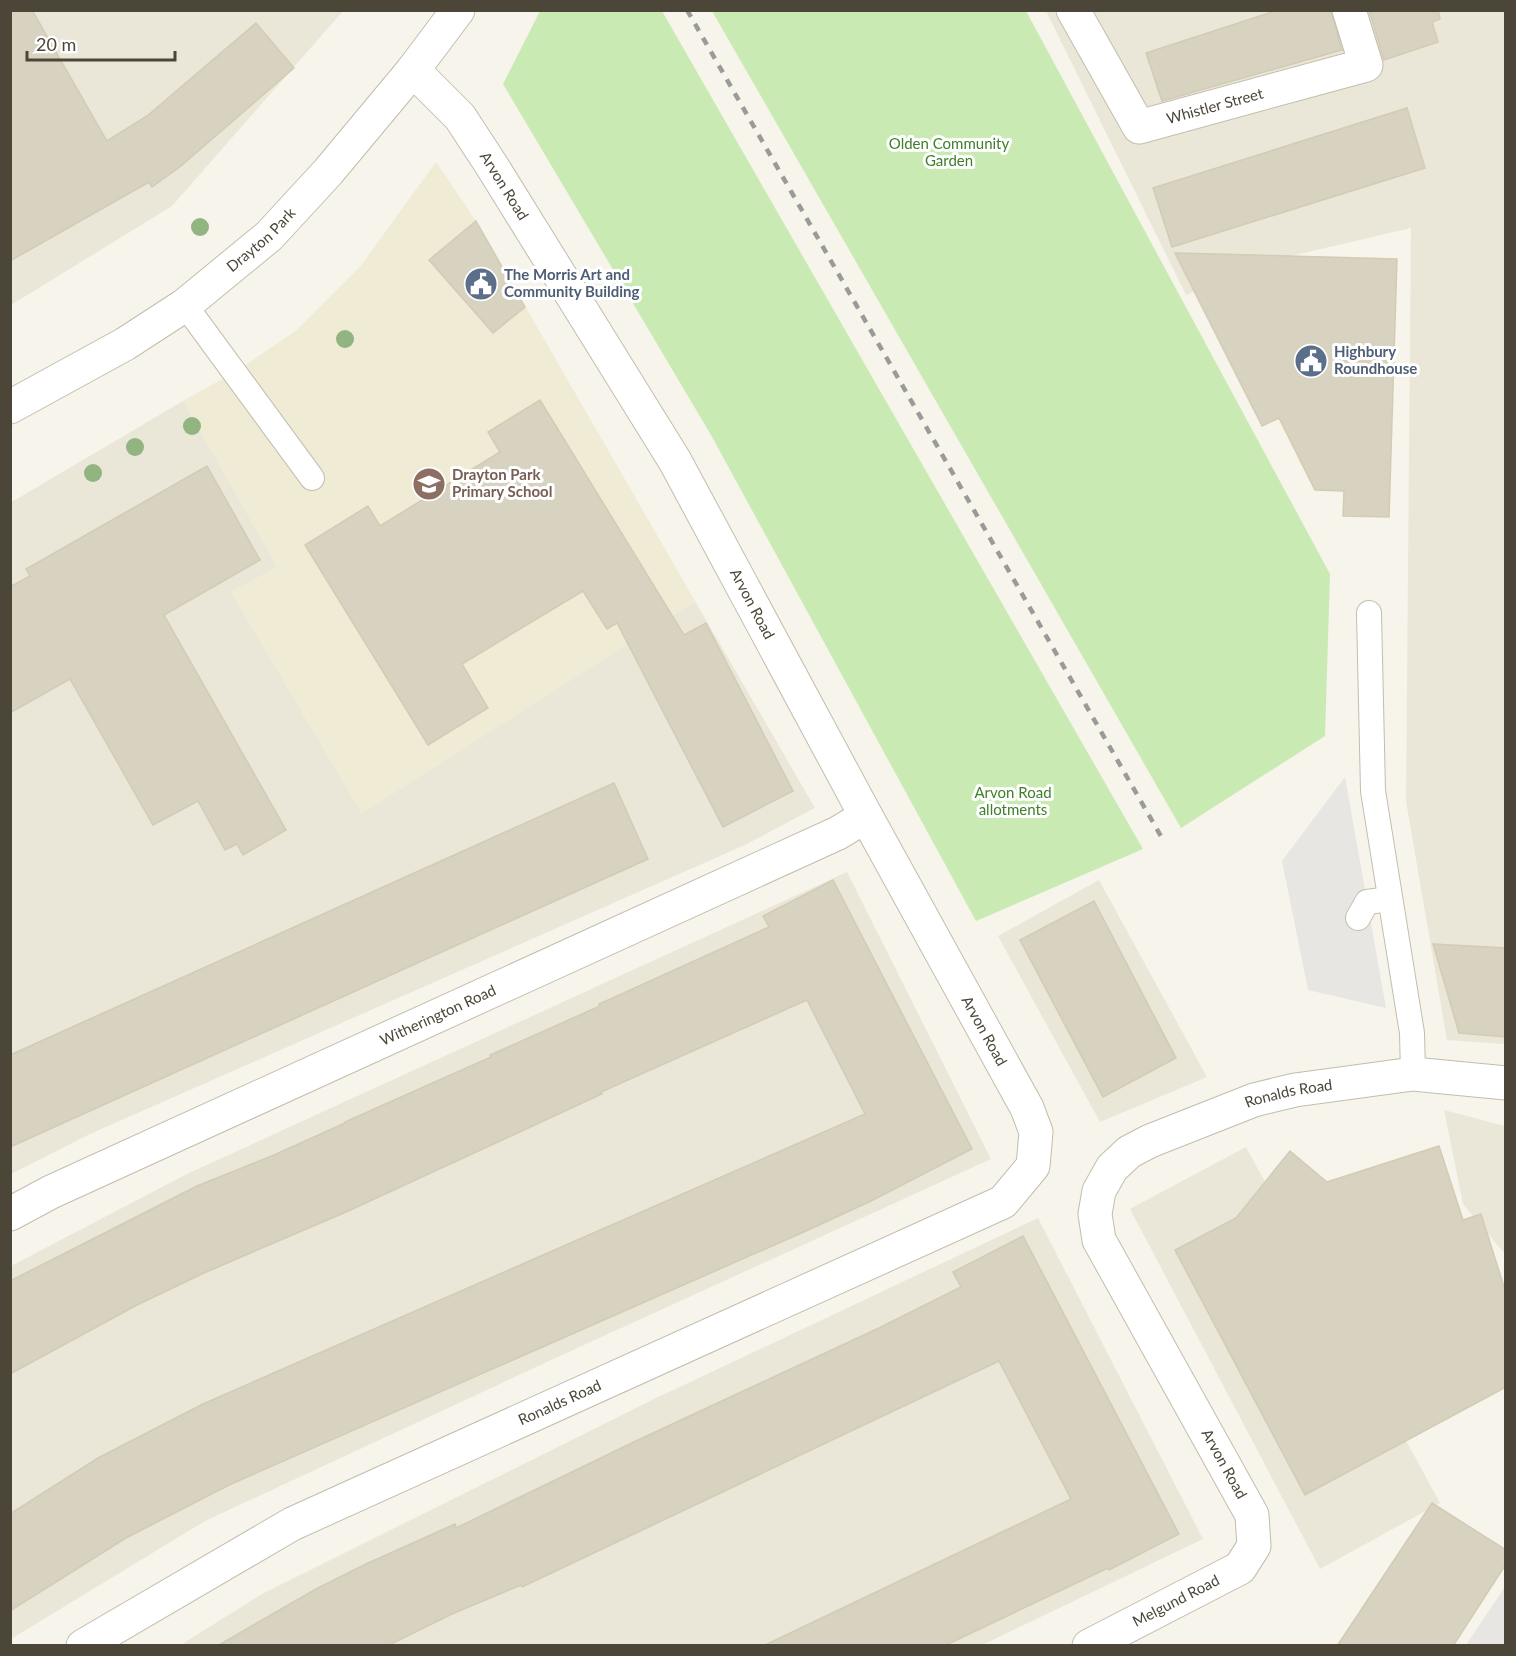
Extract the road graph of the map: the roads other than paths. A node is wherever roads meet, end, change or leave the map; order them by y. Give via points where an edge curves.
1 (458, 10) edge
2 (1073, 10) edge
3 (1349, 10) edge
4 (413, 70) junction
5 (185, 305) junction
6 (10, 407) edge
7 (312, 478) dead end
8 (1369, 614) dead end
9 (866, 816) junction
10 (1389, 899) junction
11 (1358, 918) dead end
12 (1413, 1074) junction
13 (1506, 1083) edge
14 (1033, 1166) joint
15 (1099, 1191) joint
16 (10, 1214) edge
17 (1254, 1546) joint
18 (83, 1646) edge
19 (1089, 1646) edge

1 - 4 street, Drayton Park
2 - 3 street, Whistler Street via 1138,128 1366,65
4 - 5 street, Drayton Park via 269,236
4 - 9 street, Arvon Road via 460,117 480,146 675,461
5 - 6 street, Drayton Park via 125,344
5 - 7 lane
8 - 10 lane via 1372,791
9 - 14 street, Arvon Road via 1027,1108 1036,1132
9 - 16 street, Witherington Road via 838,833
10 - 11 lane via 1367,902
10 - 12 lane via 1412,1034
12 - 13 street, Ronalds Road
12 - 15 street, Ronalds Road via 1295,1090 1254,1100 1129,1152 1112,1168
14 - 18 street, Ronalds Road via 1003,1202 292,1524
15 - 17 street, Arvon Road via 1095,1214 1099,1240 1252,1515
17 - 19 street, Melgund Road via 1240,1568

